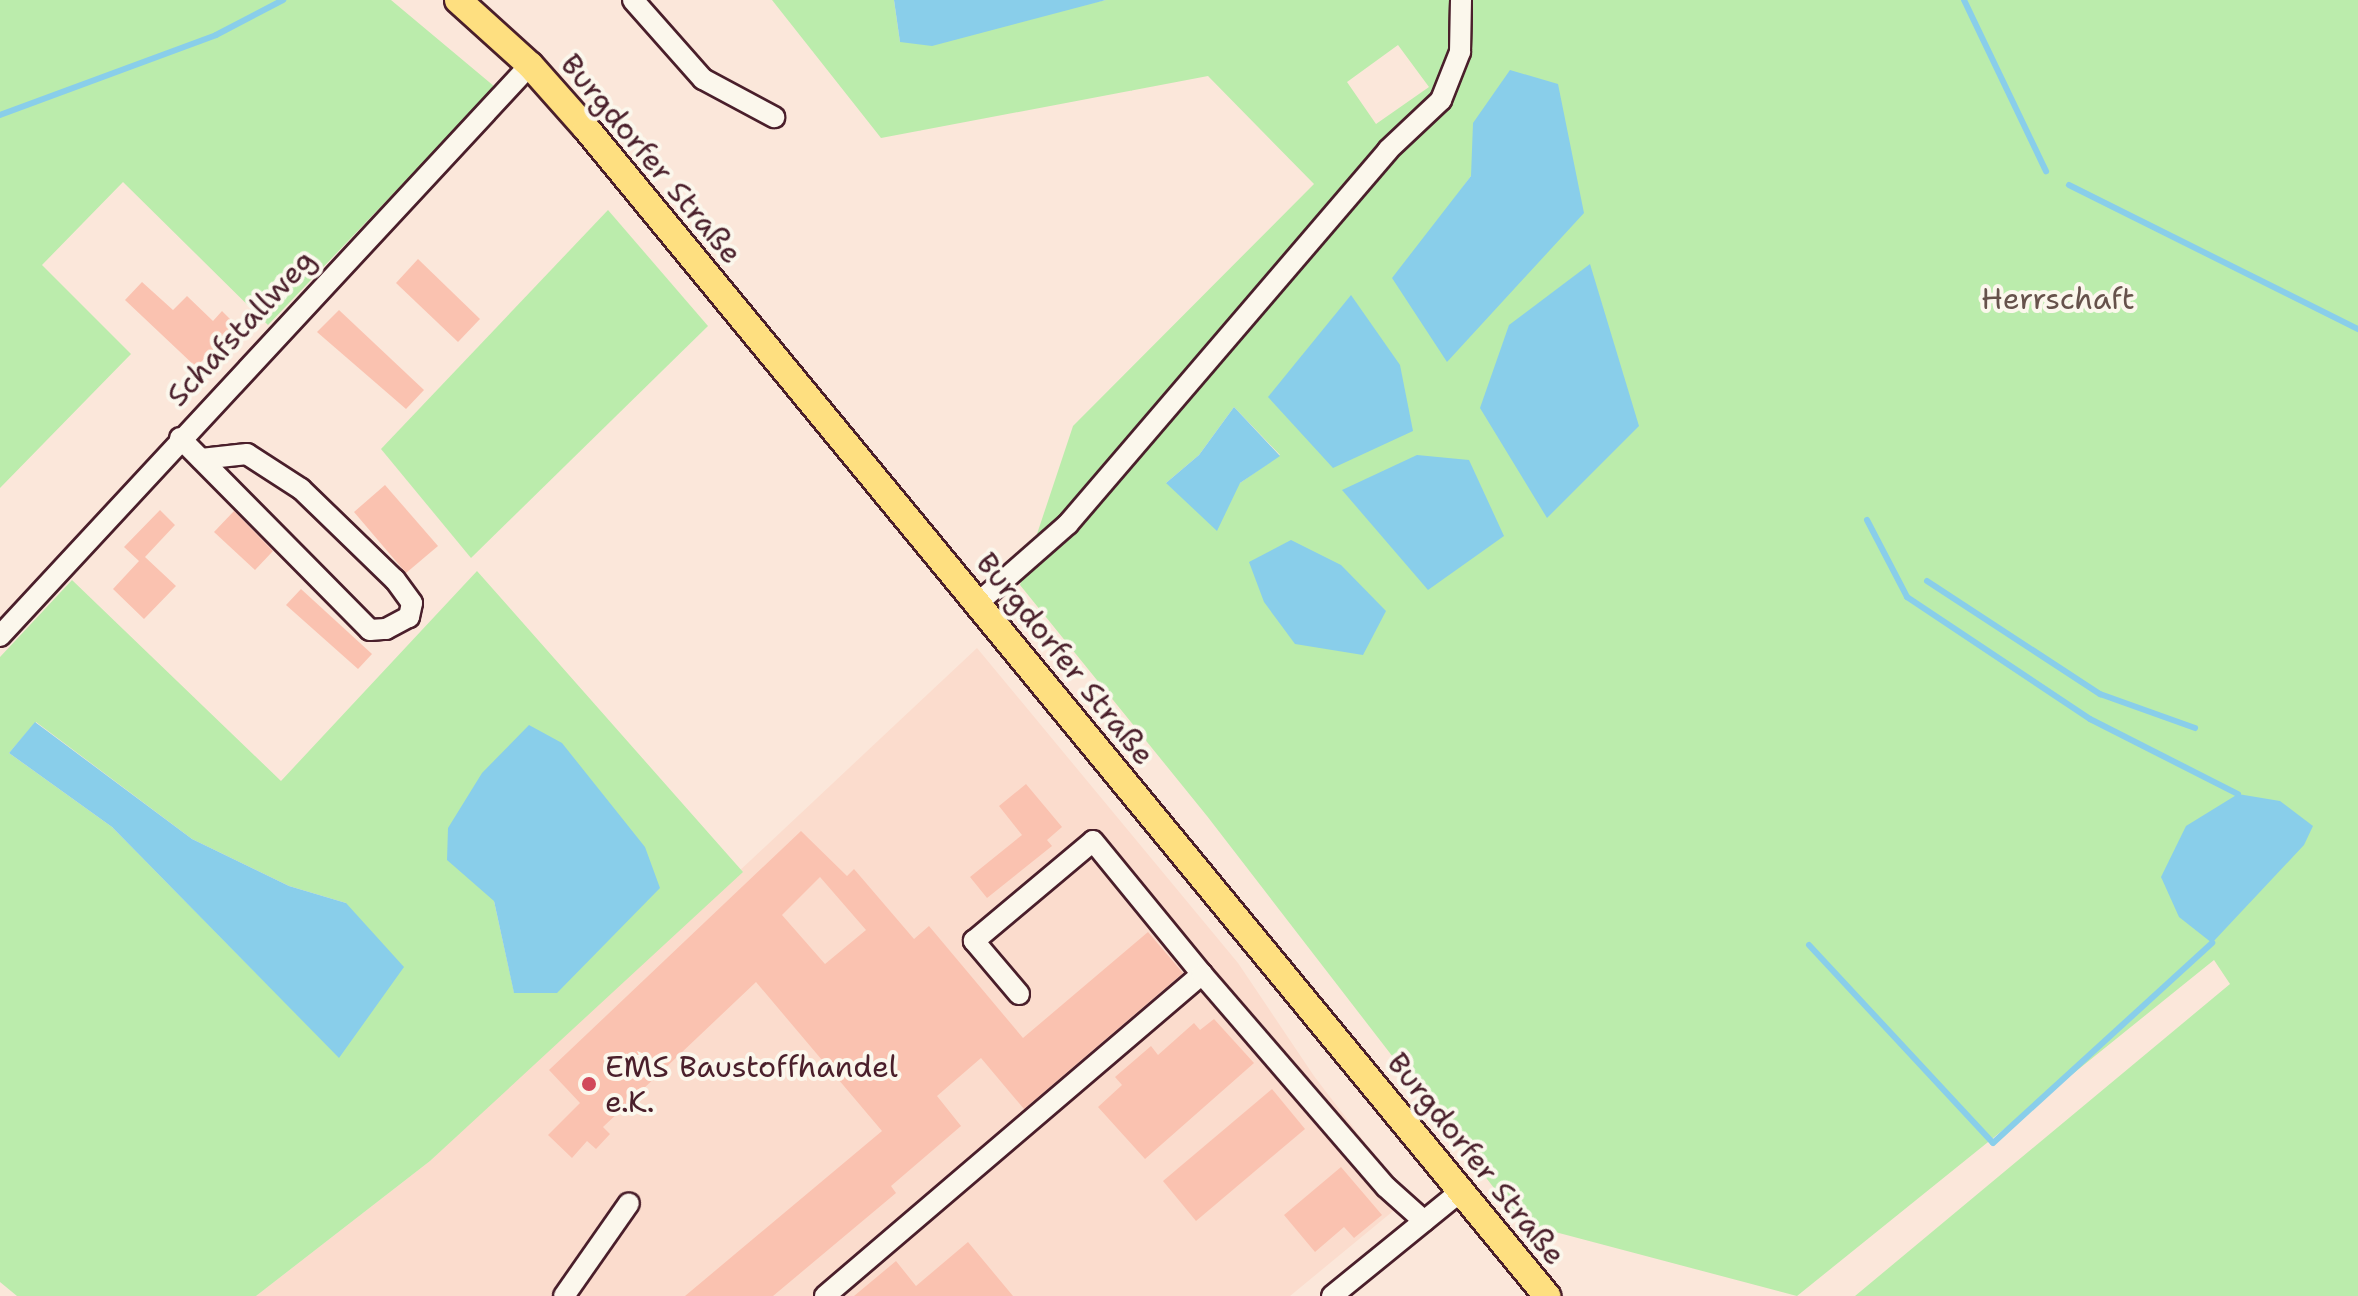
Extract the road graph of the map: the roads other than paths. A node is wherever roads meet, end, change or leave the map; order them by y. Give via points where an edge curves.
1 (458, 0) edge
2 (633, 0) edge
3 (1461, 0) edge
4 (530, 65) junction
5 (774, 117) dead end
6 (180, 438) junction
7 (201, 459) junction
8 (978, 603) junction
9 (0, 636) edge
10 (1202, 974) junction
11 (1019, 994) dead end
12 (1461, 1191) junction
13 (629, 1203) dead end
14 (1424, 1221) junction
15 (564, 1296) edge
16 (825, 1296) edge
17 (1332, 1296) edge
18 (1547, 1296) edge

1 - 4 main road, Burgdorfer Straße
2 - 5 street via 703,79
3 - 8 street via 1460,52 1441,100 1388,150 1068,524
4 - 6 street, Schafstallweg
4 - 8 main road, Burgdorfer Straße
6 - 7 street
6 - 9 street, Schafstallweg
7 - 7 street via 370,630 386,629 409,617 412,603 395,580 301,489 247,454
8 - 12 main road, Burgdorfer Straße
10 - 11 street via 1093,841 974,941
10 - 14 street via 1386,1187
10 - 16 street
12 - 14 street
12 - 18 main road, Burgdorfer Straße
13 - 15 street
14 - 17 street

